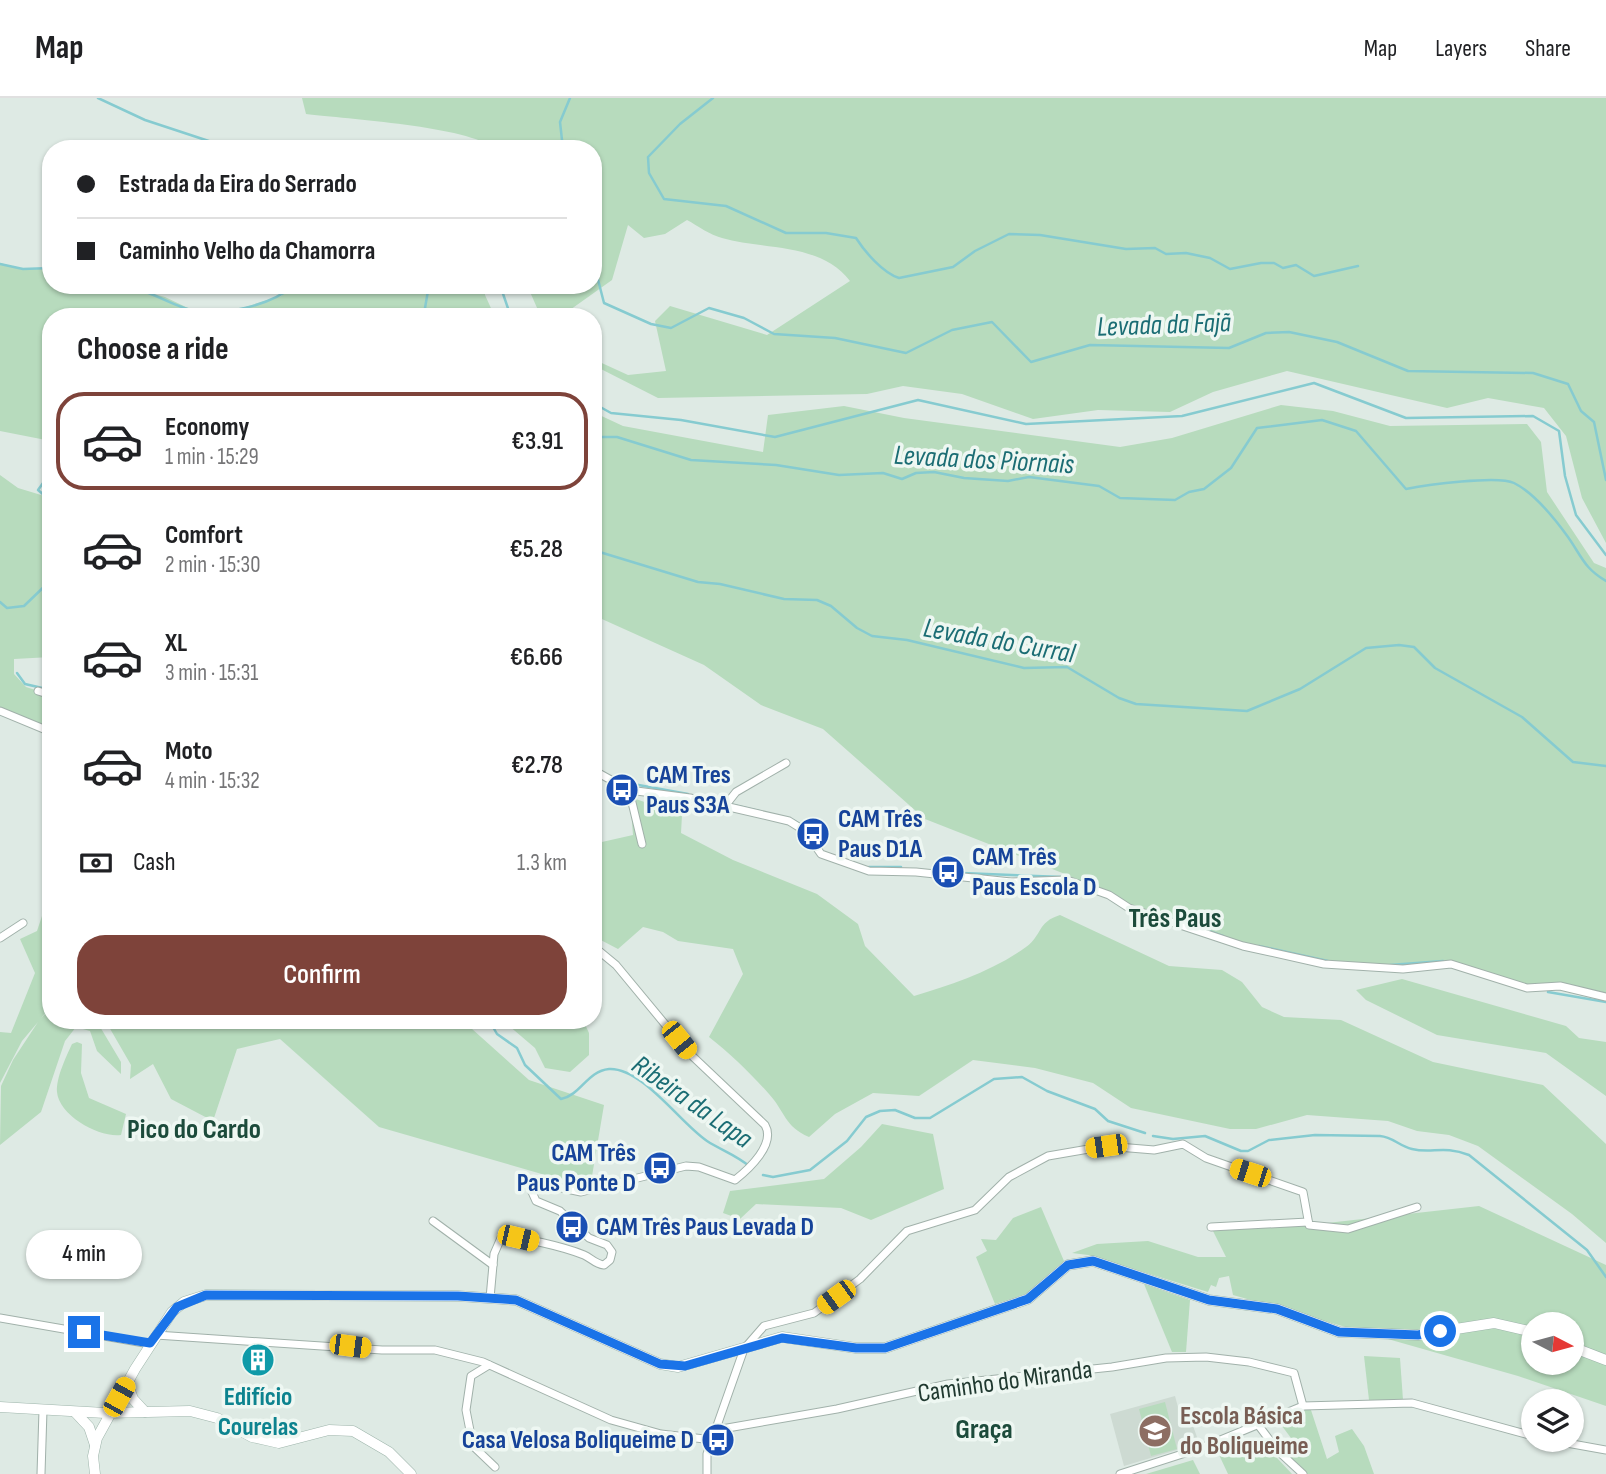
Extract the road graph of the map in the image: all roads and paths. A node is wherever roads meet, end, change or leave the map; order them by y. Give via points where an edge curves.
1 (37, 691) dead end
2 (42, 692) edge
3 (0, 711) edge
4 (42, 728) edge
5 (786, 763) dead end
6 (602, 775) edge
7 (629, 790) junction
8 (725, 806) junction
9 (642, 844) dead end
10 (23, 923) dead end
11 (0, 938) edge
12 (602, 953) edge
13 (1606, 997) edge
14 (1416, 1207) dead end
15 (433, 1221) dead end
16 (1308, 1222) junction
17 (1210, 1227) dead end
18 (493, 1265) junction
19 (490, 1298) junction
20 (0, 1318) edge
21 (1521, 1329) edge
22 (152, 1339) junction
23 (744, 1349) junction
24 (1584, 1352) edge
25 (1606, 1360) edge
26 (489, 1366) junction
27 (127, 1382) junction
28 (1304, 1406) junction
29 (0, 1407) edge
30 (43, 1410) junction
31 (75, 1412) junction
32 (145, 1412) junction
33 (110, 1413) junction
34 (1259, 1426) junction
35 (716, 1430) junction
36 (1521, 1433) edge
37 (713, 1440) junction
38 (95, 1446) junction
39 (1584, 1446) edge
40 (1606, 1450) edge
41 (495, 1467) dead end
42 (41, 1474) edge
43 (95, 1474) edge
44 (411, 1474) edge
45 (707, 1474) edge
46 (1120, 1474) edge
47 (1303, 1474) edge

1 - 2 street
3 - 4 street
5 - 8 street via 736,792
6 - 7 street
7 - 8 street
7 - 9 street
8 - 13 street via 799,825 821,854 869,871 1011,883 1067,880 1109,895 1129,908 1243,946 1324,964 1403,968 1451,964 1527,988 1560,986
10 - 11 street
12 - 18 street via 688,1052 765,1125 767,1144 735,1180 685,1166 581,1192 538,1183 532,1192 536,1201 560,1211 589,1238 607,1245 612,1252 610,1260 598,1264 573,1252 507,1237 498,1243
14 - 16 street via 1348,1229
15 - 18 street
16 - 17 street
16 - 23 street via 1303,1192 1206,1158 1180,1144 1154,1150 1106,1146 1060,1153 1009,1177 975,1210 907,1231 860,1279 814,1313 764,1326
18 - 19 street
19 - 22 main road via 206,1295 177,1307
19 - 23 main road via 516,1300 668,1365 685,1366
20 - 22 street
21 - 23 main road via 1494,1323 1418,1335 1339,1332 1277,1309 1209,1300 1082,1261 1063,1267 1028,1299 885,1348 792,1337
22 - 26 street via 435,1350
22 - 27 main road
23 - 35 street
24 - 25 main road
26 - 37 street via 611,1420 661,1434
26 - 41 street via 471,1376 466,1416 472,1446
27 - 32 main road via 133,1399
27 - 33 main road
28 - 34 street
28 - 35 street, Caminho do Miranda via 1294,1373 1220,1358 1166,1358 948,1384
28 - 36 street via 1412,1403
29 - 30 main road
30 - 31 main road
30 - 42 street
31 - 33 main road
31 - 38 main road via 89,1427
32 - 33 main road
32 - 44 main road via 179,1410 208,1415 268,1442 328,1430 353,1431 389,1452
33 - 38 main road
34 - 46 street
34 - 47 street
35 - 37 street
37 - 45 street via 705,1463
38 - 43 main road
39 - 40 street

